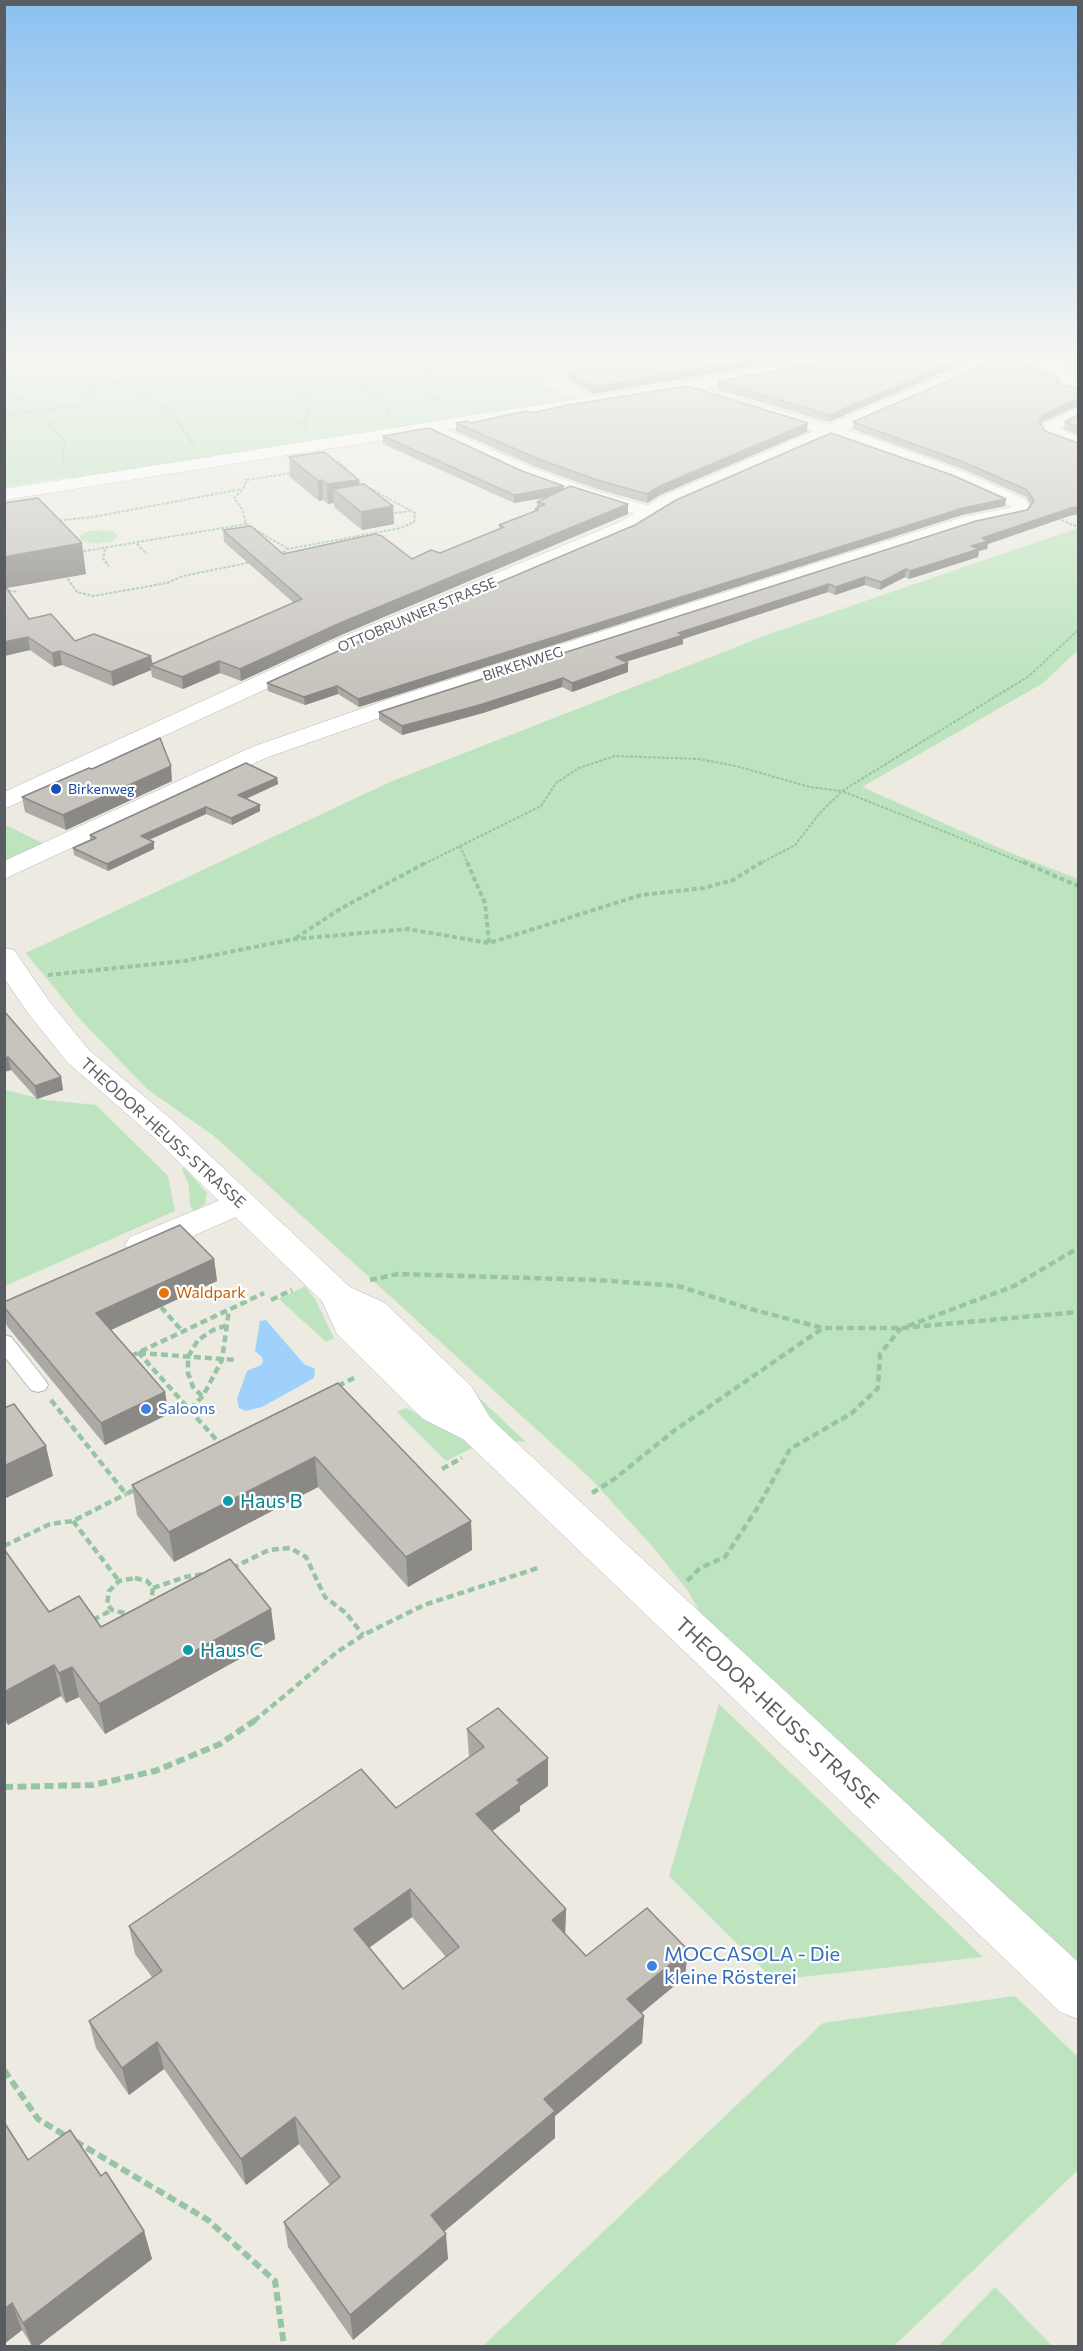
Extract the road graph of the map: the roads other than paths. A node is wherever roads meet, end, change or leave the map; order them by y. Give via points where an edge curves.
1 (184, 467) edge
2 (515, 467) edge
3 (748, 467) edge
4 (933, 467) edge
5 (7, 495) edge
6 (649, 512) junction
7 (4, 802) edge
8 (4, 871) edge
9 (11, 967) edge
10 (240, 1203) junction
11 (109, 1260) edge
12 (4, 1342) edge
13 (43, 1390) road end
14 (1078, 1995) edge

1 - 5 street
2 - 6 street via 589,495
3 - 6 street, OTTOBRUNNER STRASSE
4 - 8 street, BIRKENWEG via 1022,508 970,521 400,703 260,752
6 - 7 street, OTTOBRUNNER STRASSE via 543,562 350,642
9 - 10 street, THEODOR-HEUSS-STRASSE via 78,1056 160,1126
10 - 11 street
10 - 14 street, THEODOR-HEUSS-STRASSE via 335,1294 372,1312 458,1395 477,1430
12 - 13 lane

